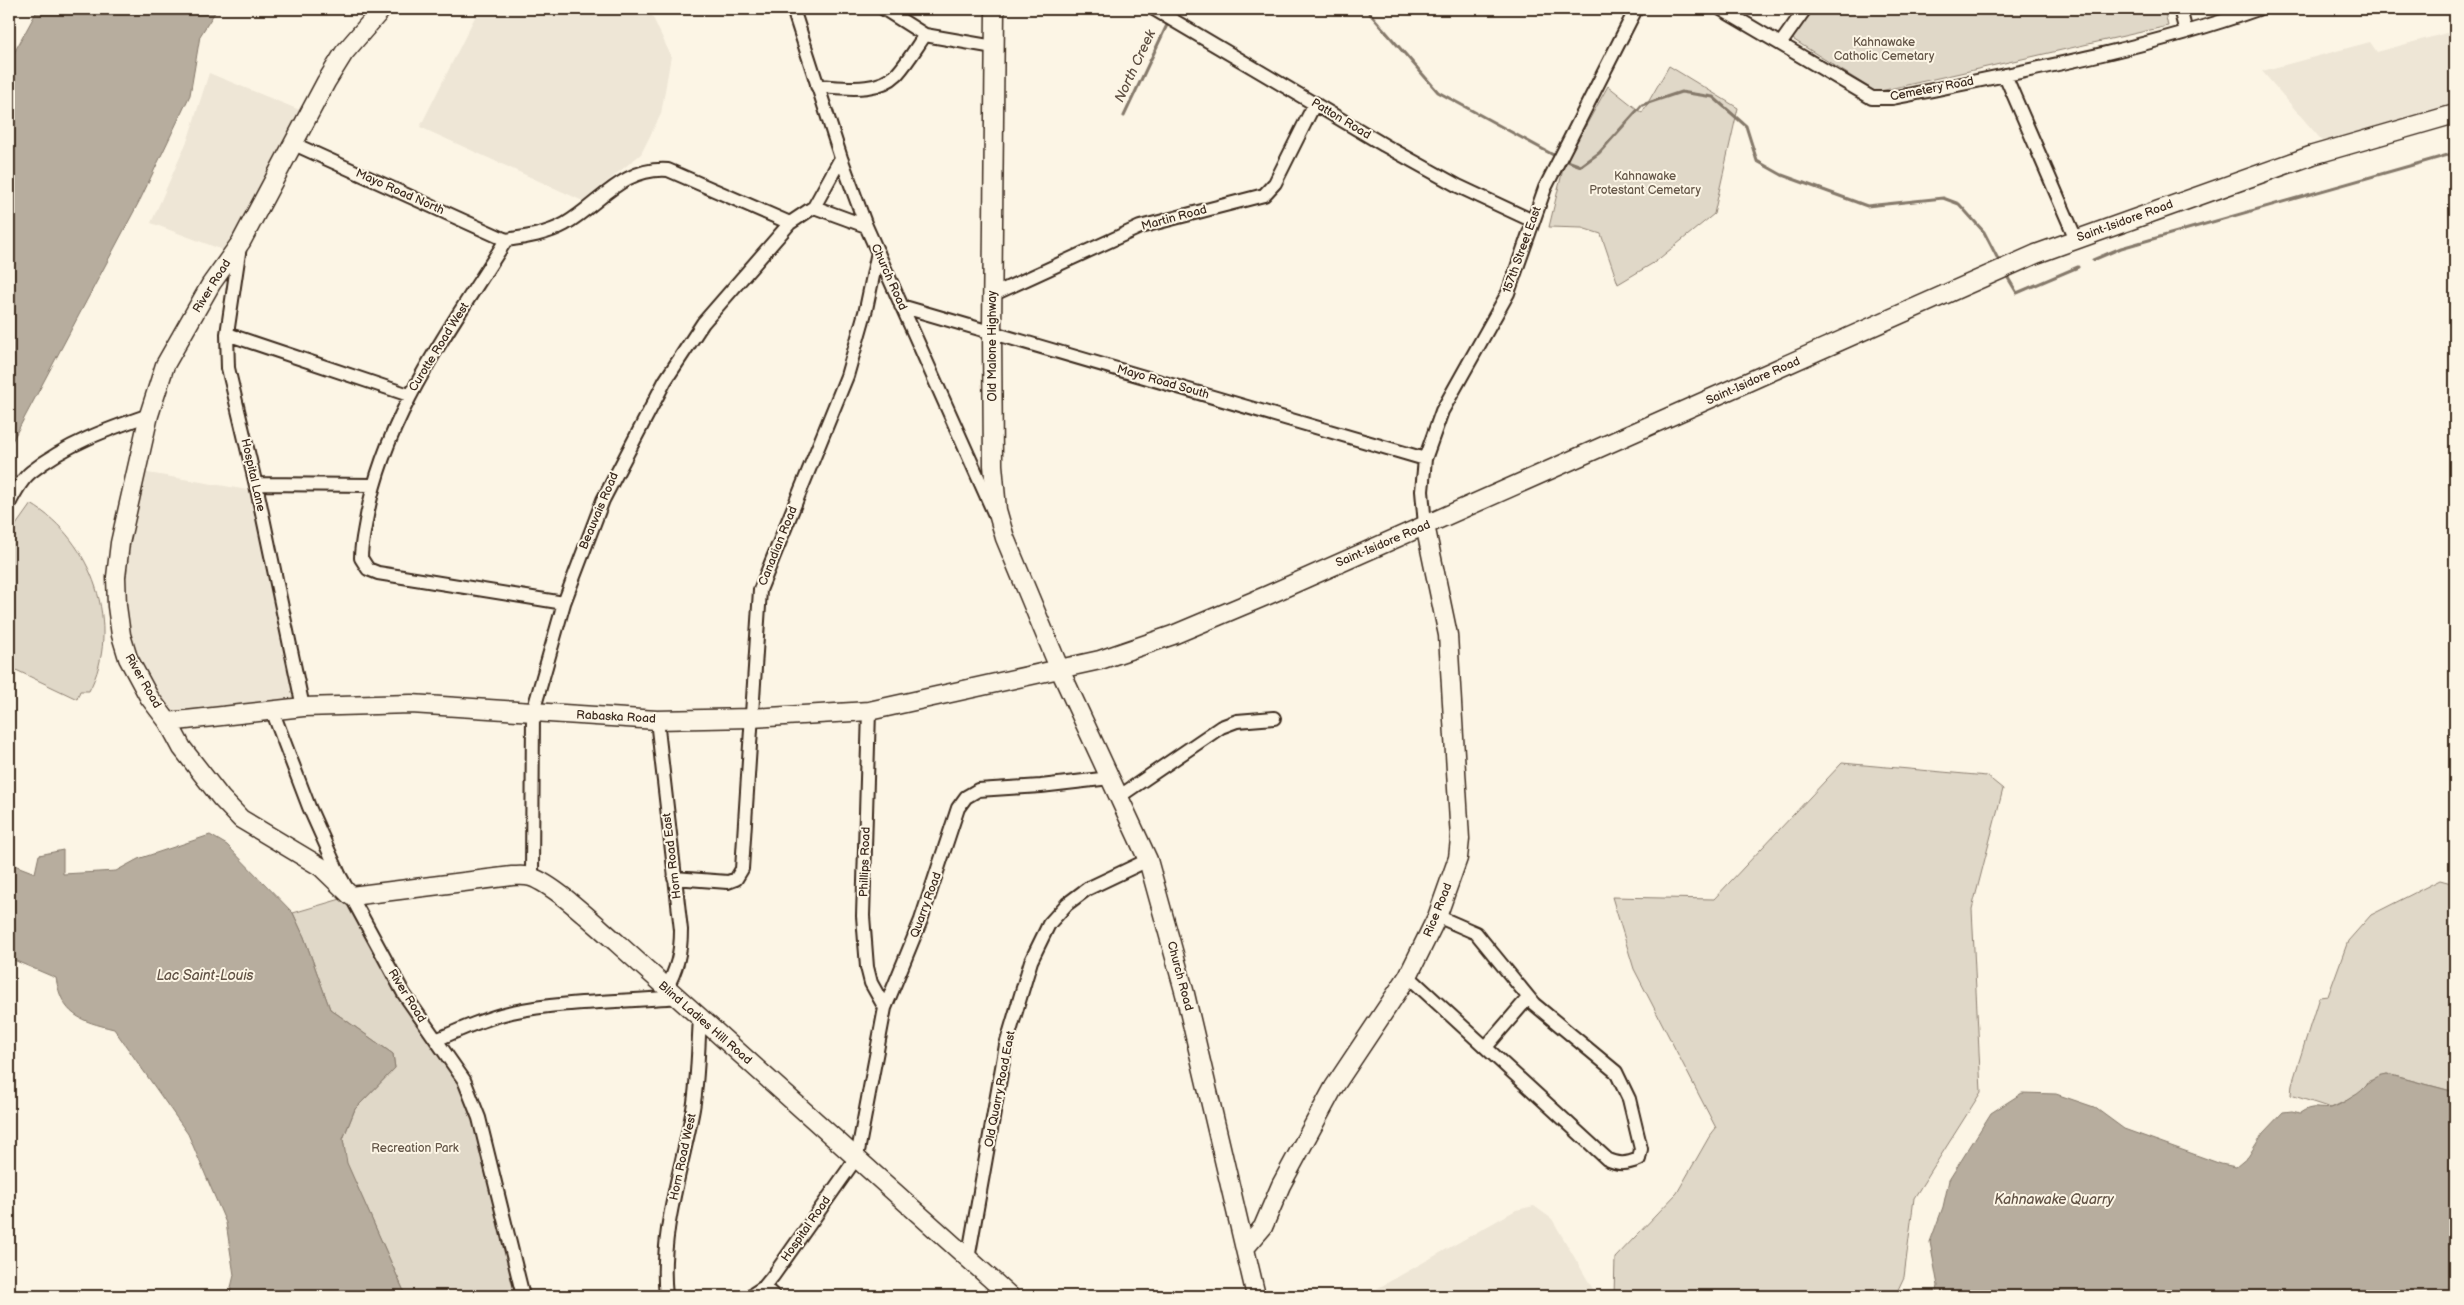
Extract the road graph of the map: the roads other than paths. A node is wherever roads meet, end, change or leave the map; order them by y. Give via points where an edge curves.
1 (382, 9) edge
2 (793, 9) edge
3 (884, 9) edge
4 (995, 9) edge
5 (1154, 9) edge
6 (1636, 9) edge
7 (1721, 9) edge
8 (1805, 9) edge
9 (2180, 9) edge
10 (2258, 9) edge
11 (2186, 32) junction
12 (925, 35) junction
13 (1781, 43) junction
14 (994, 47) junction
15 (2005, 75) junction
16 (817, 86) junction
17 (1315, 103) junction
18 (2455, 114) edge
19 (294, 144) junction
20 (841, 158) junction
21 (814, 207) junction
22 (1533, 221) junction
23 (790, 223) junction
24 (866, 226) junction
25 (2076, 239) junction
26 (506, 240) junction
27 (241, 242) junction
28 (878, 252) junction
29 (992, 294) junction
30 (901, 306) junction
31 (992, 331) junction
32 (226, 334) junction
33 (409, 395) junction
34 (149, 415) junction
35 (1425, 459) junction
36 (256, 484) junction
37 (373, 485) junction
38 (9, 504) edge
39 (1425, 525) junction
40 (1005, 538) junction
41 (564, 603) junction
42 (1060, 670) junction
43 (303, 707) junction
44 (272, 710) junction
45 (869, 711) junction
46 (533, 712) junction
47 (751, 718) junction
48 (1274, 718) dead end
49 (657, 720) junction
50 (168, 722) junction
51 (1110, 778) junction
52 (1120, 796) junction
53 (1148, 860) junction
54 (532, 877) junction
55 (674, 878) junction
56 (350, 896) junction
57 (1438, 916) junction
58 (1408, 976) junction
59 (672, 993) junction
60 (1528, 998) junction
61 (885, 1008) junction
62 (700, 1018) junction
63 (436, 1040) junction
64 (1486, 1047) junction
65 (857, 1157) junction
66 (1245, 1248) junction
67 (968, 1259) junction
68 (764, 1287) junction
69 (523, 1296) edge
70 (666, 1296) edge
71 (750, 1296) edge
72 (774, 1296) edge
73 (1010, 1296) edge
74 (1256, 1296) edge

1 - 19 street, River Road via 344,53
2 - 16 street, Church Road
3 - 12 street
4 - 14 street, Old Malone Highway
5 - 17 street, Patton Road
6 - 22 street, 157th Street East via 1559,158
7 - 13 street, Cemetery Road
8 - 13 street
9 - 11 street
10 - 11 street, Cemetery Road
11 - 15 street, Cemetery Road
12 - 14 street
12 - 16 street via 896,75 879,85 860,88
13 - 15 street, Cemetery Road via 1872,98 1892,98
14 - 29 street, Old Malone Highway
15 - 25 street
16 - 20 street, Church Road
17 - 22 street, Patton Road via 1458,186
17 - 29 street, Martin Road via 1275,183 1264,195 1140,226
18 - 25 street, Saint-Isidore Road via 2313,155
19 - 26 street, Mayo Road North
19 - 27 street, River Road
20 - 21 street, Beauvais Road
20 - 24 street, Church Road
21 - 23 street, Beauvais Road
21 - 24 street
22 - 35 street, 157th Street East via 1508,293 1442,411
23 - 26 street via 668,170 651,169 633,174 565,223 534,236
23 - 41 street, Beauvais Road via 703,323 665,381 603,500
24 - 28 street, Church Road
25 - 39 street, Saint-Isidore Road
26 - 33 street, Curotte Road West
27 - 32 street, Hospital Lane
27 - 34 street, River Road via 211,284 165,365
28 - 30 street, Church Road
28 - 47 street, Canadian Road via 847,376 760,590
29 - 31 street, Old Malone Highway
30 - 31 street, Mayo Road South
30 - 40 street, Church Road
31 - 35 street, Mayo Road South
31 - 40 street, Old Malone Highway via 993,465 997,510
32 - 33 street
32 - 36 street, Hospital Lane via 228,368
33 - 37 street, Curotte Road West
34 - 38 street via 104,430 29,473
34 - 50 street, River Road via 120,543 117,606 128,658
35 - 39 street, 157th Street East via 1422,491
36 - 37 street
36 - 43 street, Hospital Lane
37 - 41 street, Curotte Road West via 361,548 368,569
39 - 42 street, Saint-Isidore Road via 1174,635
39 - 57 street, Rice Road via 1448,635 1460,839 1458,858
40 - 42 street, Old Malone Highway
41 - 46 street, Beauvais Road
42 - 45 street, Rabaska Road
42 - 51 street, Church Road
43 - 44 street, Rabaska Road
43 - 46 street, Rabaska Road via 443,705
44 - 50 street, Rabaska Road
44 - 56 street
45 - 47 street, Rabaska Road
45 - 61 street, Phillips Road via 863,916 867,967
46 - 49 street, Rabaska Road
46 - 54 street, Beauvais Road
47 - 49 street, Rabaska Road
47 - 55 street, Canadian Road via 742,870 728,882
48 - 52 street via 1237,721 1222,727
49 - 55 street, Horn Road East
50 - 56 street, River Road via 182,748 220,798 241,819 321,867
51 - 52 street, Church Road
51 - 61 street, Quarry Road via 978,790 966,797 958,808 921,920
52 - 53 street, Church Road
53 - 66 street, Church Road via 1185,994
53 - 67 street, Old Quarry Road East via 1087,889 1067,904 1049,924 1031,961 1006,1045
54 - 56 street via 512,876
54 - 59 street, Blind Ladies Hill Road via 564,898
55 - 59 street, Horn Road East via 681,949
56 - 63 street, River Road via 404,994
57 - 58 street, Rice Road
57 - 60 street via 1476,933
58 - 64 street
58 - 66 street, Rice Road via 1334,1087 1281,1185 1263,1228
59 - 62 street, Blind Ladies Hill Road
59 - 63 street via 511,1012
60 - 64 street
60 - 64 street via 1616,1072 1629,1099 1641,1150 1639,1159 1617,1164 1607,1159
61 - 65 street, Quarry Road
62 - 65 street, Blind Ladies Hill Road
62 - 70 street, Horn Road West via 693,1107 669,1220 664,1276
63 - 69 street, River Road via 464,1080 479,1118
65 - 67 street, Blind Ladies Hill Road
65 - 68 street, Hospital Road
66 - 74 street, Church Road
67 - 73 street, Blind Ladies Hill Road
68 - 71 street, Hospital Road
68 - 72 street

